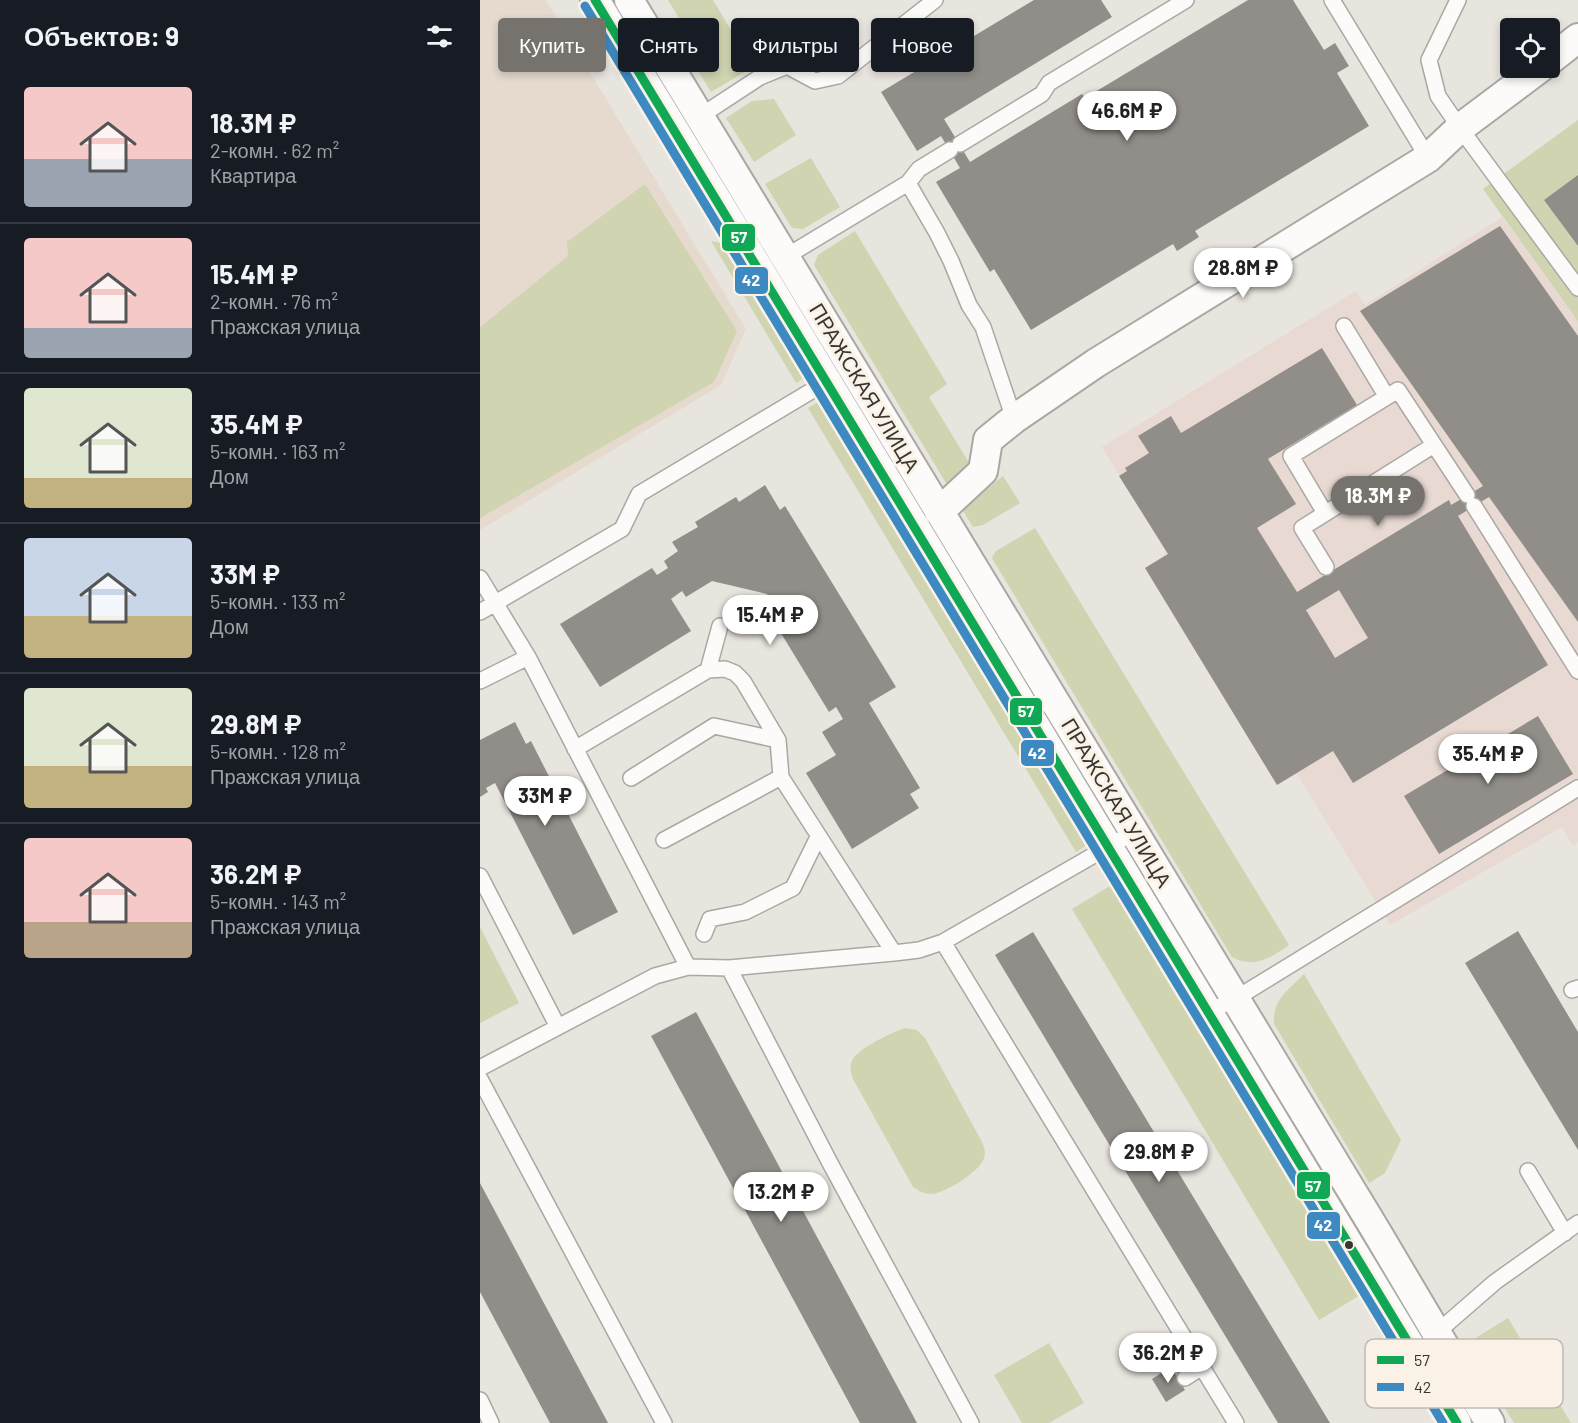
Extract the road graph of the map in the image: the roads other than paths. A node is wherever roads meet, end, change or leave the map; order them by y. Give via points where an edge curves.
1 (594, 0) edge
2 (629, 0) edge
3 (935, 0) edge
4 (1186, 0) edge
5 (1332, 0) edge
6 (1458, 0) edge
7 (1578, 38) edge
8 (1560, 52) edge
9 (859, 60) edge
10 (772, 72) edge
11 (797, 72) edge
12 (843, 72) edge
13 (1527, 78) edge
14 (700, 117) junction
15 (1460, 128) junction
16 (674, 132) junction
17 (1428, 158) junction
18 (908, 183) junction
19 (785, 257) junction
20 (761, 272) junction
21 (1578, 288) edge
22 (1344, 326) dead end
23 (851, 367) junction
24 (826, 382) junction
25 (1387, 397) junction
26 (1014, 419) junction
27 (1434, 445) junction
28 (939, 512) junction
29 (1325, 513) junction
30 (914, 526) junction
31 (964, 553) junction
32 (1326, 567) dead end
33 (939, 568) junction
34 (480, 578) edge
35 (495, 604) junction
36 (480, 612) edge
37 (720, 626) dead end
38 (528, 657) junction
39 (708, 670) junction
40 (1578, 671) edge
41 (480, 681) edge
42 (778, 740) junction
43 (575, 749) junction
44 (781, 777) junction
45 (631, 778) dead end
46 (1578, 788) edge
47 (1134, 832) junction
48 (818, 837) junction
49 (663, 840) dead end
50 (1108, 847) junction
51 (480, 876) edge
52 (704, 934) dead end
53 (943, 942) junction
54 (894, 953) junction
55 (688, 967) junction
56 (729, 968) junction
57 (1235, 999) junction
58 (1209, 1012) junction
59 (558, 1027) junction
60 (480, 1068) edge
61 (480, 1079) edge
62 (1528, 1171) dead end
63 (1578, 1223) edge
64 (1565, 1233) junction
65 (1436, 1333) junction
66 (1406, 1339) edge
67 (1426, 1339) edge
68 (1440, 1339) edge
69 (1202, 1367) junction
70 (1185, 1378) dead end
71 (480, 1400) edge
72 (1447, 1408) edge
73 (1481, 1408) edge
74 (491, 1423) edge
75 (664, 1423) edge
76 (971, 1423) edge
77 (1236, 1423) edge
78 (1456, 1423) edge
79 (1490, 1423) edge

1 - 16 street, ПРАЖСКАЯ УЛИЦА
2 - 14 street, ПРАЖСКАЯ УЛИЦА
3 - 9 lane
4 - 18 lane via 1049,83 1042,94 919,169
5 - 17 lane
6 - 15 lane via 1429,60 1438,96
7 - 8 street
10 - 14 lane
11 - 12 lane via 814,81
13 - 15 street
14 - 16 lane
14 - 19 street, ПРАЖСКАЯ УЛИЦА
15 - 17 street
15 - 21 lane
16 - 20 street, ПРАЖСКАЯ УЛИЦА
17 - 26 street via 1096,363
18 - 19 lane
18 - 26 lane via 983,327
19 - 20 lane
19 - 23 street, ПРАЖСКАЯ УЛИЦА
20 - 24 street, ПРАЖСКАЯ УЛИЦА
22 - 25 lane
23 - 24 lane
23 - 28 street, ПРАЖСКАЯ УЛИЦА
24 - 30 street, ПРАЖСКАЯ УЛИЦА
24 - 35 lane via 639,494 622,529
25 - 27 lane via 1398,390
25 - 29 lane via 1291,456
26 - 28 street via 988,440 983,471
27 - 29 lane
27 - 40 lane
28 - 30 lane
28 - 31 street, ПРАЖСКАЯ УЛИЦА
29 - 32 lane via 1302,528
30 - 33 street, ПРАЖСКАЯ УЛИЦА
31 - 33 lane
31 - 47 street, ПРАЖСКАЯ УЛИЦА
33 - 50 street, ПРАЖСКАЯ УЛИЦА
34 - 35 lane
35 - 36 lane
35 - 38 lane
37 - 39 lane
38 - 41 lane
38 - 43 lane
39 - 42 lane via 725,669 744,681
39 - 43 lane
42 - 44 lane
42 - 45 lane via 714,726
43 - 55 lane
44 - 48 lane
44 - 49 lane
46 - 57 lane
47 - 50 lane
47 - 57 street, ПРАЖСКАЯ УЛИЦА
48 - 52 lane via 793,888 745,912 710,919
48 - 54 lane
50 - 53 lane
50 - 58 street, ПРАЖСКАЯ УЛИЦА
51 - 59 lane
53 - 54 lane
53 - 69 lane
54 - 56 lane
55 - 56 lane
55 - 59 lane via 655,976
56 - 76 lane
57 - 58 lane
57 - 65 street, ПРАЖСКАЯ УЛИЦА
58 - 66 street, ПРАЖСКАЯ УЛИЦА
59 - 60 lane
61 - 75 lane
62 - 64 lane
63 - 64 lane
64 - 65 lane via 1496,1282
65 - 67 lane
65 - 68 street, ПРАЖСКАЯ УЛИЦА
69 - 70 lane
69 - 77 lane
71 - 74 lane
72 - 78 street, ПРАЖСКАЯ УЛИЦА
73 - 79 street, ПРАЖСКАЯ УЛИЦА

